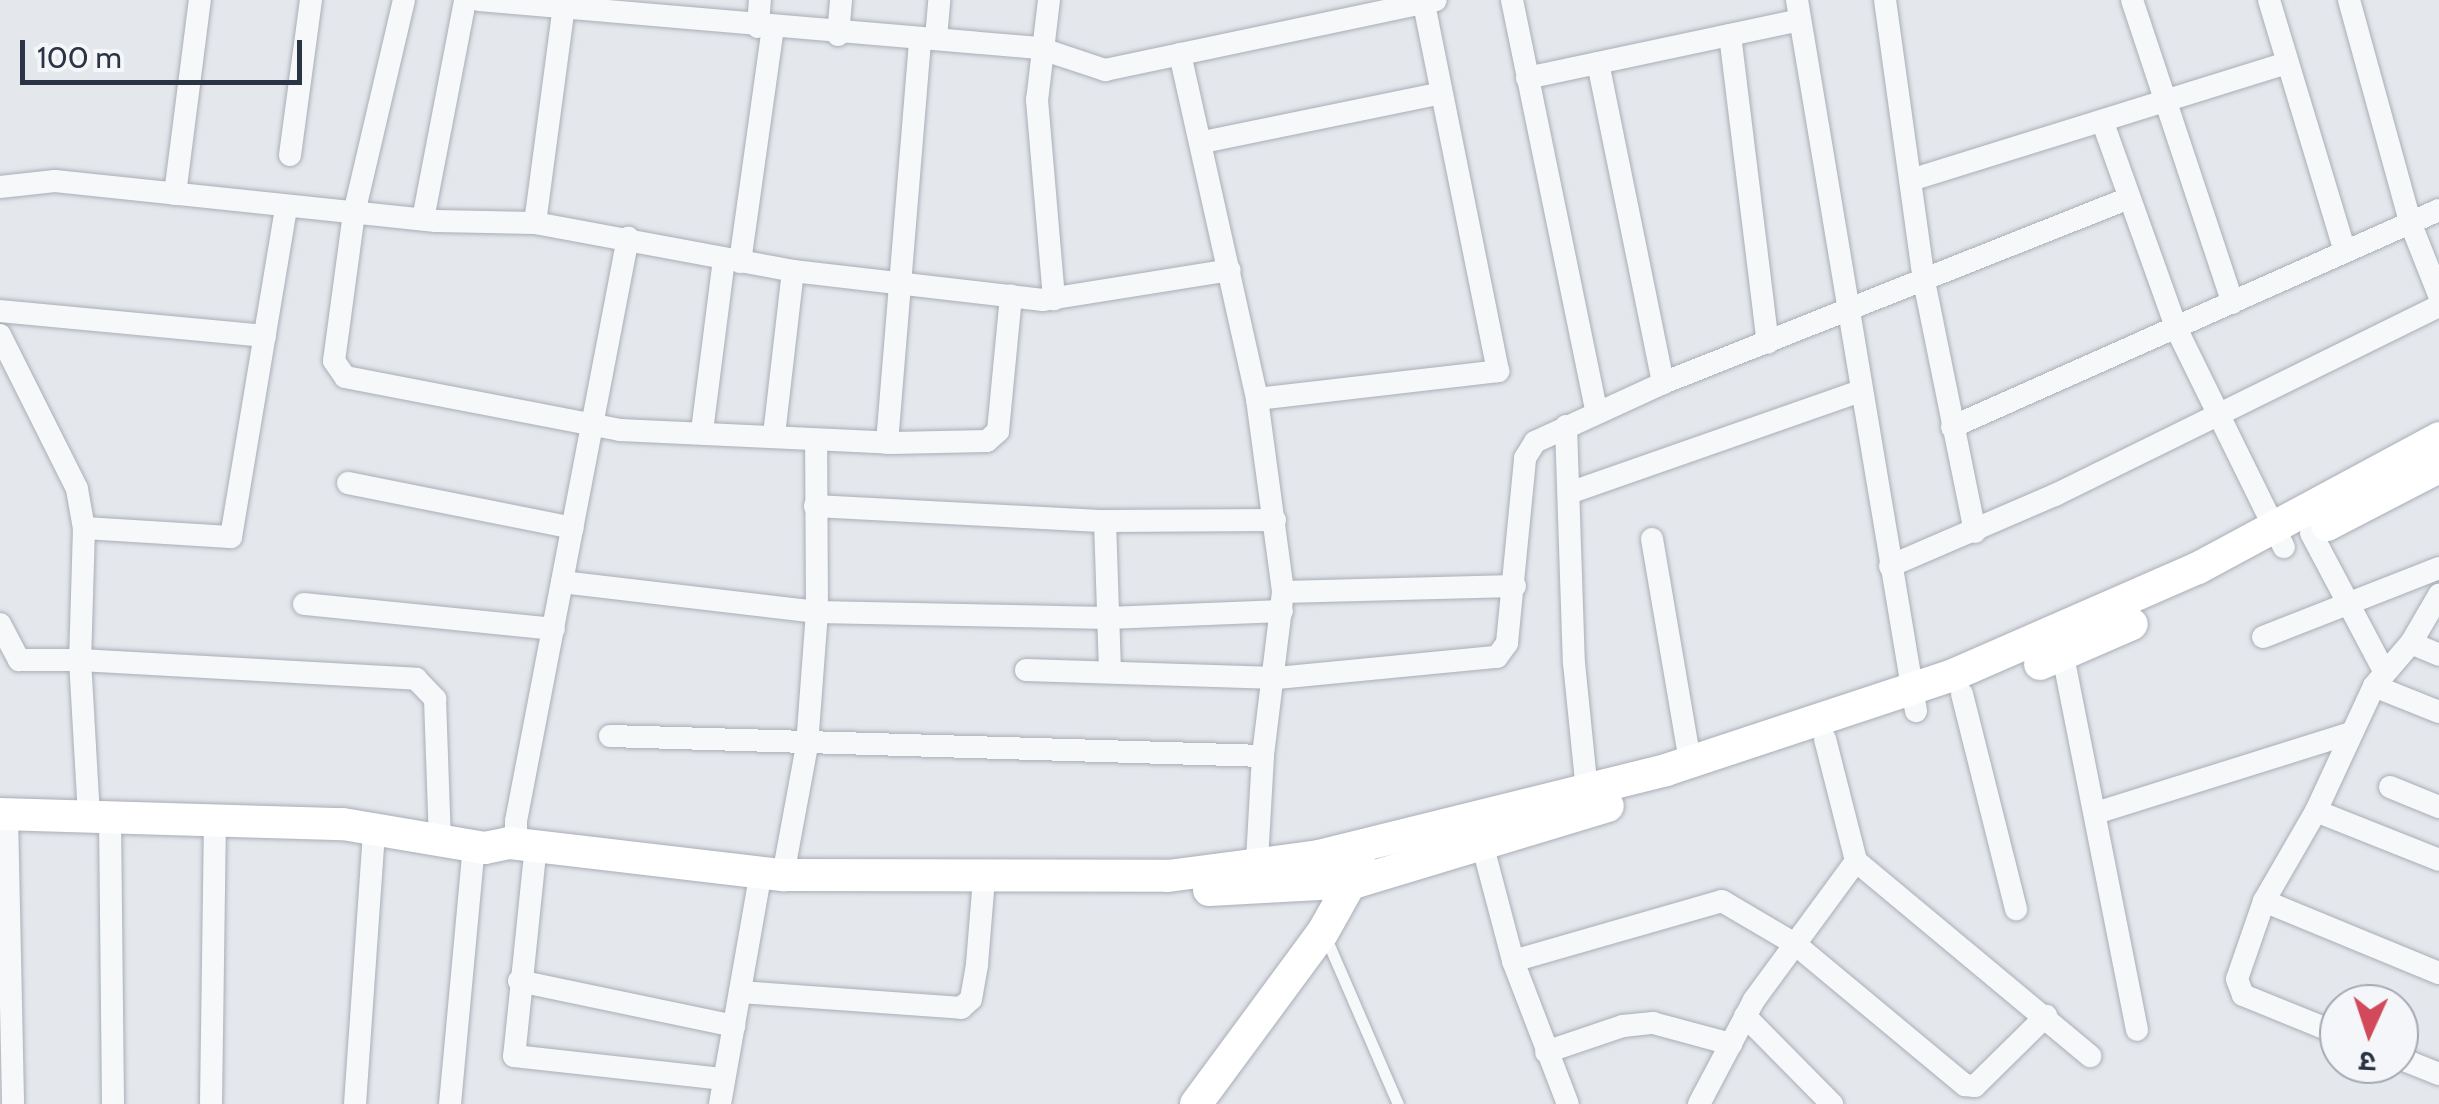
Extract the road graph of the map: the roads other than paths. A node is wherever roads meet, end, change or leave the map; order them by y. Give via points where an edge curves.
1 (200, 0) edge
2 (311, 0) edge
3 (404, 0) edge
4 (465, 0) edge
5 (479, 0) edge
6 (760, 0) edge
7 (841, 0) edge
8 (939, 0) edge
9 (1049, 0) edge
10 (1512, 0) edge
11 (1884, 0) edge
12 (2132, 0) edge
13 (2269, 0) edge
14 (2349, 0) edge
15 (1427, 1) edge
16 (564, 6) junction
17 (1798, 10) edge
18 (765, 28) junction
19 (1730, 35) junction
20 (838, 36) junction
21 (928, 38) junction
22 (1039, 48) junction
23 (1180, 54) junction
24 (1598, 63) junction
25 (2284, 64) junction
26 (1526, 78) junction
27 (1440, 93) junction
28 (2165, 102) junction
29 (2103, 123) junction
30 (1203, 142) junction
31 (290, 154) dead end
32 (1914, 179) junction
33 (0, 187) edge
34 (175, 194) junction
35 (2129, 198) junction
36 (286, 208) junction
37 (2439, 210) edge
38 (354, 213) junction
39 (422, 220) junction
40 (2410, 222) junction
41 (536, 223) junction
42 (628, 238) junction
43 (2346, 252) junction
44 (732, 261) junction
45 (1230, 270) junction
46 (793, 271) junction
47 (1924, 280) junction
48 (899, 284) junction
49 (2439, 295) edge
50 (1011, 296) junction
51 (1054, 300) junction
52 (2233, 303) junction
53 (2439, 306) edge
54 (0, 311) edge
55 (1847, 311) junction
56 (2177, 330) junction
57 (0, 335) edge
58 (265, 336) junction
59 (1768, 343) junction
60 (1662, 382) junction
61 (1860, 391) junction
62 (1257, 399) junction
63 (1596, 410) junction
64 (2216, 418) junction
65 (1566, 426) junction
66 (593, 427) junction
67 (1952, 427) junction
68 (702, 431) junction
69 (774, 435) junction
70 (2439, 438) edge
71 (816, 440) junction
72 (887, 443) junction
73 (2439, 467) edge
74 (348, 484) dead end
75 (1569, 493) junction
76 (816, 506) junction
77 (1275, 520) junction
78 (1105, 521) junction
79 (84, 528) junction
80 (572, 528) junction
81 (1974, 532) junction
82 (2290, 537) junction
83 (1652, 539) dead end
84 (1890, 566) junction
85 (2439, 568) edge
86 (562, 582) junction
87 (1515, 586) junction
88 (2439, 594) edge
89 (1282, 602) junction
90 (304, 604) dead end
91 (2349, 604) junction
92 (817, 612) junction
93 (1108, 618) junction
94 (0, 624) edge
95 (554, 629) junction
96 (2263, 637) dead end
97 (2411, 644) junction
98 (2439, 655) edge
99 (2063, 656) junction
100 (80, 660) junction
101 (1026, 670) dead end
102 (1110, 672) junction
103 (1278, 678) junction
104 (2379, 679) junction
105 (1962, 694) junction
106 (1914, 700) junction
107 (2439, 712) edge
108 (2351, 733) junction
109 (610, 736) dead end
110 (1825, 739) junction
111 (808, 744) junction
112 (1262, 756) junction
113 (1690, 762) junction
114 (2390, 787) dead end
115 (1587, 790) junction
116 (2439, 807) edge
117 (2316, 811) junction
118 (2096, 813) junction
119 (4, 814) edge
120 (100, 817) junction
121 (215, 820) junction
122 (374, 830) junction
123 (1479, 831) junction
124 (440, 841) junction
125 (1366, 844) junction
126 (502, 851) junction
127 (2439, 860) edge
128 (1856, 861) junction
129 (1256, 876) junction
130 (768, 879) junction
131 (1356, 882) junction
132 (984, 887) junction
133 (2264, 901) junction
134 (2016, 910) dead end
135 (1324, 932) junction
136 (1795, 944) junction
137 (1513, 961) junction
138 (2439, 973) edge
139 (519, 981) junction
140 (740, 992) junction
141 (1745, 1016) junction
142 (2046, 1016) junction
143 (2319, 1025) edge
144 (734, 1026) junction
145 (2137, 1030) dead end
146 (1731, 1044) junction
147 (1546, 1052) junction
148 (2090, 1056) dead end
149 (724, 1079) junction
150 (1825, 1101) edge
151 (12, 1104) edge
152 (113, 1104) edge
153 (211, 1104) edge
154 (355, 1104) edge
155 (450, 1104) edge
156 (720, 1104) edge
157 (1196, 1104) edge
158 (1398, 1104) edge
159 (1568, 1104) edge
160 (1699, 1104) edge

1 - 34 street
2 - 31 street
3 - 38 street
4 - 39 street
5 - 16 street
6 - 18 street
7 - 20 street
8 - 21 street
9 - 22 street
10 - 26 street
11 - 32 street
12 - 28 street
13 - 25 street
14 - 40 street
15 - 23 street
15 - 27 street
16 - 18 street
16 - 41 street
17 - 19 street
17 - 55 street
18 - 20 street
18 - 44 street
19 - 24 street
19 - 59 street
20 - 21 street
21 - 22 street
21 - 48 street
22 - 23 street via 1105,70
22 - 51 street via 1037,100
23 - 30 street
24 - 26 street
24 - 60 street
25 - 28 street
25 - 43 street
26 - 63 street
27 - 30 street
27 - 62 street via 1498,372
28 - 29 street
28 - 52 street
29 - 32 street
29 - 35 street
30 - 45 street
32 - 47 street
33 - 34 street via 55,181
34 - 36 street
35 - 47 street
35 - 56 street
36 - 38 street
36 - 58 street
37 - 40 street
38 - 39 street
38 - 66 street via 336,370
39 - 41 street
40 - 43 street
40 - 49 street
41 - 42 street
42 - 44 street
42 - 66 street
43 - 52 street
44 - 46 street
44 - 68 street
45 - 51 street
45 - 62 street
46 - 48 street
46 - 69 street
47 - 55 street
47 - 67 street
48 - 50 street
48 - 72 street
50 - 51 street
50 - 72 street via 992,440
52 - 56 street
53 - 64 street
54 - 58 street
55 - 59 street
55 - 61 street
56 - 64 street
56 - 67 street
57 - 79 street via 62,452
58 - 79 street via 231,537
59 - 60 street
60 - 63 street
61 - 75 street
61 - 84 street
62 - 77 street
63 - 65 street
64 - 81 street
64 - 82 street
65 - 75 street
65 - 87 street via 1535,442 1526,458
66 - 68 street
66 - 80 street
67 - 81 street
68 - 69 street
69 - 71 street
70 - 82 street
71 - 72 street
71 - 76 street
73 - 82 street
74 - 80 street
75 - 115 street via 1574,663
76 - 78 street
76 - 92 street
77 - 78 street
77 - 89 street
78 - 93 street
79 - 100 street
80 - 86 street
81 - 84 street
82 - 91 street
82 - 99 street
82 - 106 street
83 - 113 street
84 - 106 street
85 - 91 street
86 - 92 street
86 - 95 street
87 - 89 street
87 - 103 street via 1507,643 1497,658
88 - 97 street
89 - 93 street
89 - 103 street
90 - 95 street
91 - 96 street
91 - 104 street
92 - 93 street
92 - 111 street
93 - 102 street
94 - 100 street via 19,660
95 - 126 street
97 - 98 street
97 - 104 street
99 - 105 street
99 - 118 street
100 - 120 street
100 - 124 street via 416,679 435,699
101 - 102 street
102 - 103 street
103 - 112 street
104 - 107 street
104 - 108 street
105 - 106 street
105 - 134 street
106 - 110 street
106 - 113 street
108 - 117 street
108 - 118 street
109 - 111 street
110 - 123 street
110 - 128 street
111 - 112 street
111 - 130 street
112 - 129 street
113 - 115 street
114 - 116 street
115 - 123 street
117 - 127 street
117 - 133 street
118 - 145 street
119 - 120 street
119 - 151 street
120 - 121 street
120 - 152 street
121 - 122 street
121 - 153 street
122 - 124 street
122 - 154 street
123 - 125 street
123 - 131 street
123 - 137 street
124 - 126 street
125 - 129 street
125 - 131 street
126 - 130 street
126 - 139 street
126 - 155 street
128 - 136 street
128 - 142 street
129 - 131 street
129 - 132 street
130 - 132 street
130 - 140 street
131 - 135 street
132 - 140 street via 971,999 961,1008
133 - 138 street
133 - 143 street via 2236,990
135 - 157 street
135 - 158 lane
136 - 137 street via 1730,904 1712,902
136 - 141 street
136 - 142 street via 1965,1085 1975,1086
137 - 147 street
139 - 144 street
139 - 149 street via 518,1060
140 - 144 street
141 - 146 street
141 - 150 street
142 - 148 street
144 - 149 street
146 - 147 street via 1653,1023
146 - 160 street
147 - 159 street
149 - 156 street

